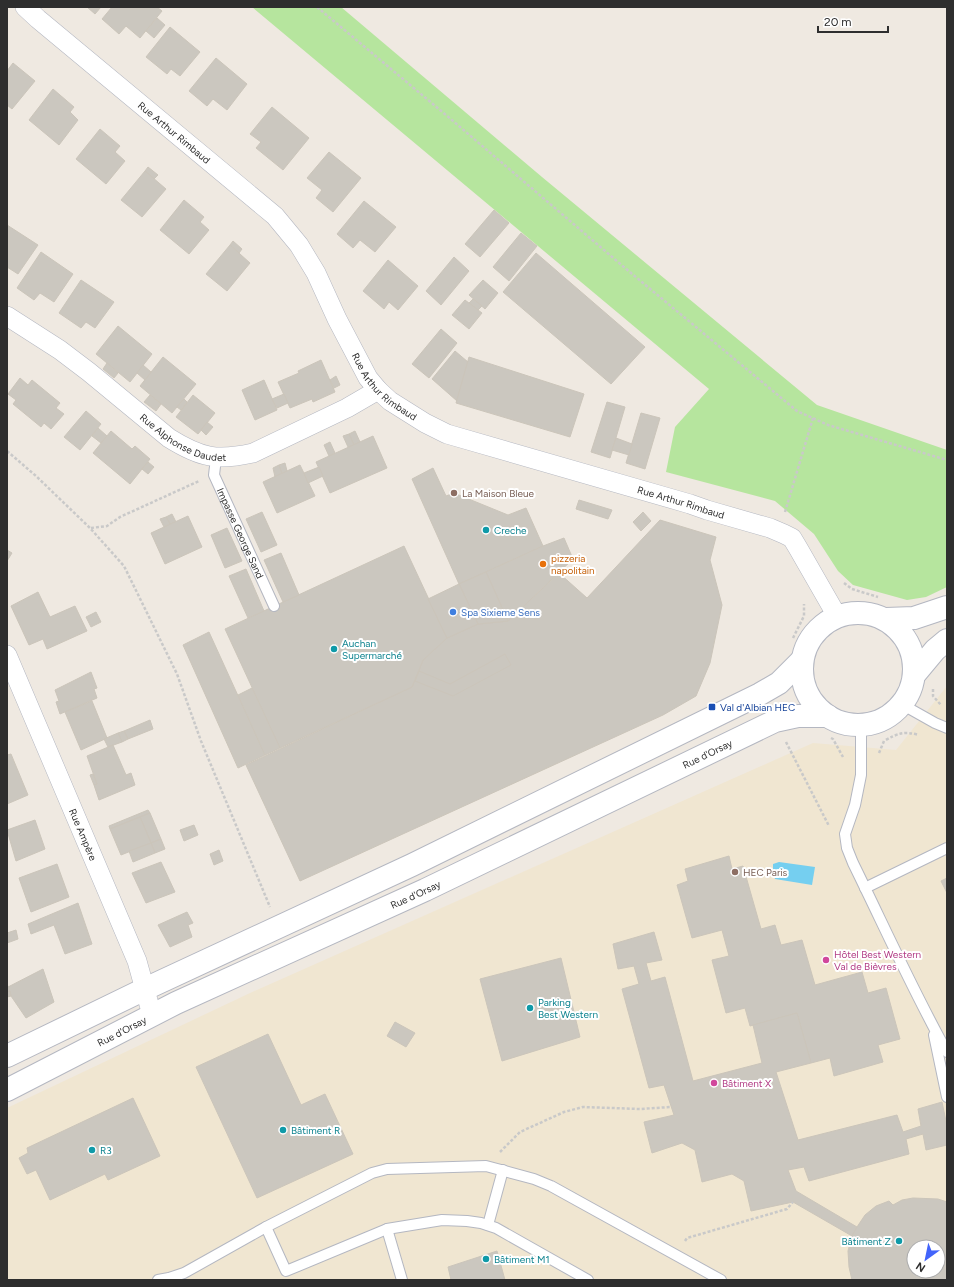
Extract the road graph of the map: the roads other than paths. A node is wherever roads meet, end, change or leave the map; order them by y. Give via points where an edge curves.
1 (25, 7) edge
2 (7, 316) edge
3 (378, 390) junction
4 (208, 456) junction
5 (274, 606) dead end
6 (947, 607) edge
7 (837, 616) junction
8 (886, 619) junction
9 (947, 640) edge
10 (7, 655) edge
11 (802, 660) junction
12 (924, 678) junction
13 (903, 705) junction
14 (828, 726) junction
15 (861, 726) junction
16 (947, 728) edge
17 (947, 848) edge
18 (865, 888) junction
19 (145, 989) junction
20 (152, 1016) junction
21 (932, 1025) junction
22 (947, 1052) edge
23 (7, 1056) edge
24 (7, 1090) edge
25 (947, 1097) edge
26 (503, 1170) junction
27 (488, 1225) junction
28 (266, 1227) junction
29 (387, 1229) junction
30 (285, 1276) edge
31 (158, 1280) edge
32 (402, 1280) edge
33 (588, 1280) edge
34 (721, 1280) edge

1 - 3 street, Rue Arthur Rimbaud via 275,216 299,245 316,273 368,378
2 - 4 street, Rue Alphonse Daudet via 60,350 169,438 183,447
3 - 4 street, Rue Alphonse Daudet via 347,408 253,453 237,457
3 - 7 street, Rue Arthur Rimbaud via 413,416 447,434 778,531 792,538
4 - 5 lane, Impasse George Sand via 214,475
6 - 8 main road via 914,618
7 - 8 main road via 854,612
7 - 11 main road via 821,626 808,642
8 - 12 main road via 899,629 908,642
9 - 12 main road via 935,650
10 - 19 street, Rue Ampère via 137,961
11 - 14 main road via 802,677 806,692
11 - 19 main road via 779,683 760,694 412,865
12 - 13 main road via 911,690
13 - 15 main road via 891,716 877,723
13 - 16 lane
14 - 15 main road
14 - 20 main road, Rue d'Orsay via 798,716 775,722 425,890
15 - 18 lane via 861,775 855,805 845,834 847,848
17 - 18 lane
18 - 21 lane
19 - 20 street, Rue Ampère
19 - 23 main road
20 - 24 main road, Rue d'Orsay
21 - 22 lane
21 - 25 lane
26 - 27 lane
26 - 28 lane via 486,1166 387,1169 372,1173
26 - 34 lane via 551,1186
27 - 29 lane via 442,1220
27 - 33 lane
28 - 30 lane
28 - 31 lane via 184,1273
29 - 30 lane
29 - 32 lane

